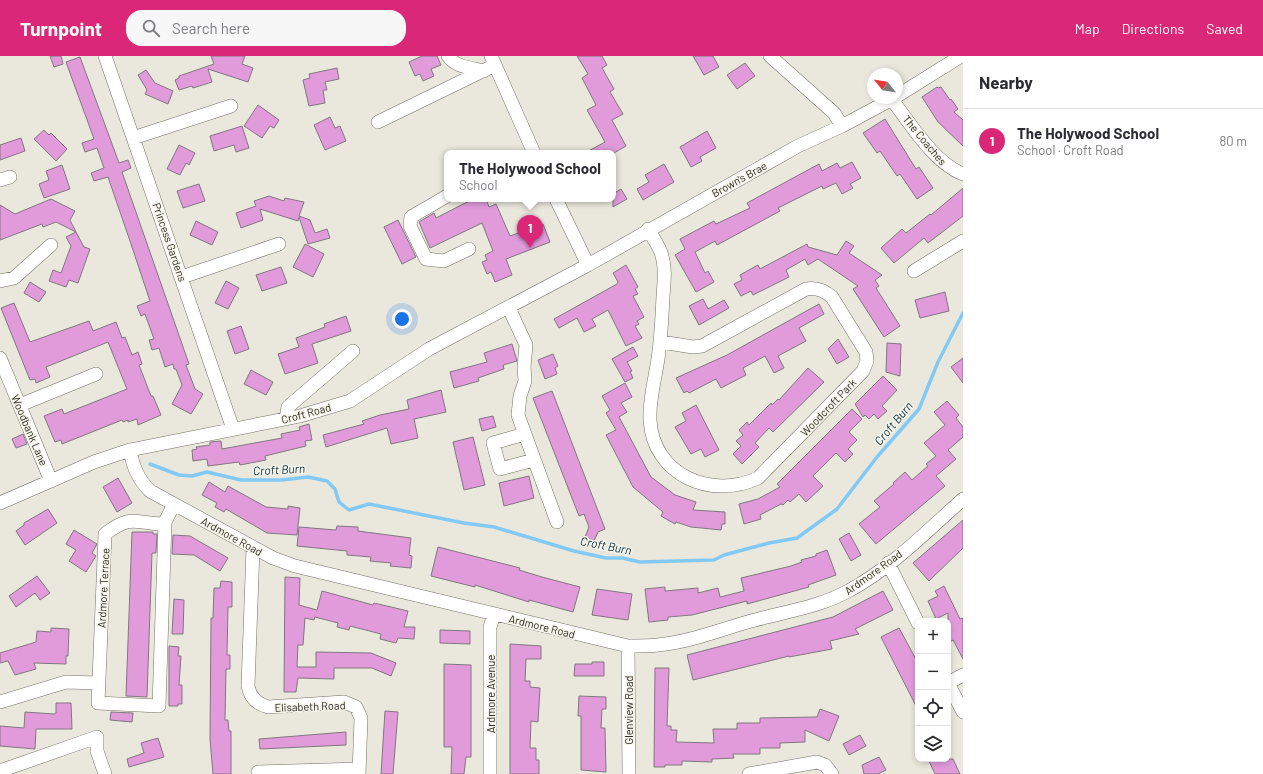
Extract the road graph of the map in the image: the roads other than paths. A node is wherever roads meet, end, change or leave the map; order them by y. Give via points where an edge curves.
1 (105, 56) edge
2 (448, 56) edge
3 (770, 56) edge
4 (961, 56) edge
5 (490, 64) edge
6 (903, 92) edge
7 (883, 104) edge
8 (898, 104) edge
9 (231, 106) dead end
10 (378, 122) dead end
11 (842, 126) junction
12 (133, 138) junction
13 (533, 150) edge
14 (963, 174) edge
15 (444, 198) edge
16 (557, 202) edge
17 (648, 229) junction
18 (963, 241) edge
19 (279, 244) dead end
20 (51, 246) dead end
21 (469, 248) dead end
22 (588, 265) junction
23 (914, 270) dead end
24 (182, 277) junction
25 (0, 281) edge
26 (509, 308) junction
27 (661, 342) junction
28 (353, 350) dead end
29 (0, 358) edge
30 (96, 374) dead end
31 (20, 405) junction
32 (286, 419) junction
33 (233, 429) junction
34 (525, 434) junction
35 (130, 450) junction
36 (534, 460) junction
37 (51, 481) junction
38 (963, 500) edge
39 (0, 503) edge
40 (174, 504) junction
41 (165, 522) junction
42 (557, 522) dead end
43 (253, 548) junction
44 (888, 563) junction
45 (494, 614) junction
46 (916, 618) edge
47 (628, 646) junction
48 (963, 675) edge
49 (951, 681) edge
50 (98, 683) junction
51 (951, 689) edge
52 (0, 702) edge
53 (963, 712) edge
54 (359, 771) edge
55 (0, 772) edge
56 (105, 774) edge
57 (258, 774) edge
58 (490, 774) edge
59 (629, 774) edge
60 (749, 774) edge
61 (832, 774) edge

1 - 12 street, Princess Gardens
2 - 5 street via 451,61 462,66
3 - 11 street via 834,113
4 - 6 street, Brown's Brae
5 - 10 street
5 - 13 street
7 - 11 street, Brown's Brae
8 - 14 street, The Coaches via 940,160
9 - 12 street
11 - 17 street, Brown's Brae via 798,146
12 - 24 street, Princess Gardens
15 - 21 street via 411,217 410,226 426,259 444,261
16 - 22 street
17 - 22 street, Brown's Brae
17 - 27 street, Woodcroft Park via 662,256 664,270
18 - 23 street
19 - 24 street
20 - 25 street via 14,278
22 - 26 street, Croft Road
24 - 33 street, Princess Gardens
26 - 32 street, Croft Road via 429,349 350,401
26 - 34 street via 526,346 525,381 518,415
27 - 27 street, Woodcroft Park via 650,409 651,431 655,442 666,461 679,473 693,481 715,486 737,485 758,478 863,371 867,361 864,348 832,297 815,288 806,289 702,346
28 - 32 street via 288,407
29 - 31 street, Woodbank Lane
30 - 31 street
31 - 37 street, Woodbank Lane
32 - 33 street, Croft Road
33 - 35 street, Croft Road
34 - 36 street
34 - 36 street via 493,443 500,468
35 - 37 street, Croft Road
35 - 40 street, Ardmore Road via 140,481
36 - 42 street
37 - 39 street, Croft Road
38 - 44 street, Ardmore Road
40 - 41 street
40 - 43 street, Ardmore Road
41 - 50 street, Ardmore Terrace via 155,524 135,520 118,524 105,534
41 - 50 street, Ardmore Terrace via 159,706 98,703
43 - 45 street, Ardmore Road via 295,566
43 - 54 street, Elisabeth Road via 248,686 251,696 258,704 268,707 344,702 356,707 362,718
44 - 46 street
44 - 47 street, Ardmore Road via 852,590 818,605 660,645
45 - 47 street, Ardmore Road
45 - 58 street, Ardmore Avenue via 490,627
47 - 59 street, Glenview Road
48 - 49 street
50 - 52 street via 66,682
51 - 53 street
54 - 57 street
55 - 56 street via 97,737 97,751
60 - 61 street via 817,762 825,765

